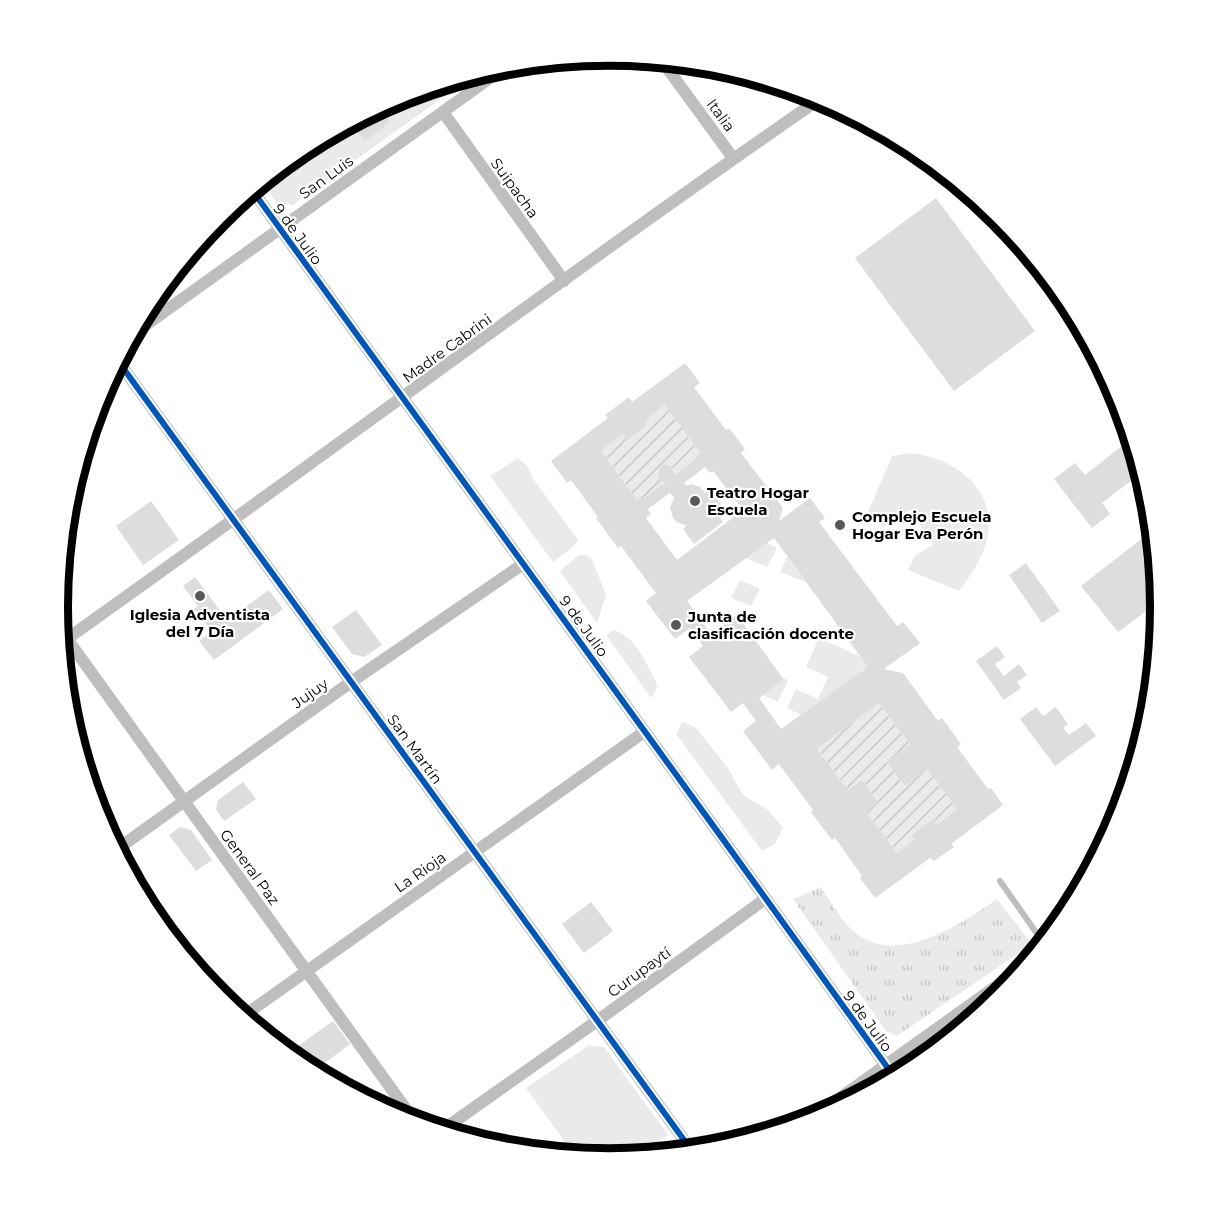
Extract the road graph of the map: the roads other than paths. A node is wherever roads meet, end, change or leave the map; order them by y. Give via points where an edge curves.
1 (668, 70) edge
2 (487, 80) edge
3 (811, 105) edge
4 (442, 112) junction
5 (734, 158) junction
6 (257, 196) edge
7 (280, 229) junction
8 (564, 281) junction
9 (150, 322) edge
10 (124, 369) edge
11 (403, 398) junction
12 (234, 521) junction
13 (523, 564) junction
14 (69, 632) edge
15 (69, 647) edge
16 (351, 682) junction
17 (644, 732) junction
18 (184, 801) junction
19 (123, 845) edge
20 (474, 852) junction
21 (1000, 881) dead end
22 (765, 899) junction
23 (1039, 937) edge
24 (306, 970) junction
25 (979, 1003) edge
26 (249, 1012) edge
27 (597, 1021) junction
28 (901, 1063) edge
29 (889, 1071) edge
30 (406, 1110) edge
31 (450, 1125) edge
32 (686, 1143) edge

1 - 5 street, Italia
2 - 4 street, San Luis
3 - 5 street, Madre Cabrini
4 - 7 street, San Luis
4 - 8 street, Suipacha
5 - 8 street, Madre Cabrini
6 - 7 street, 9 de Julio
7 - 9 street, San Luis
7 - 11 street, 9 de Julio
8 - 11 street, Madre Cabrini
10 - 12 street, San Martín
11 - 12 street, Madre Cabrini
11 - 13 street, 9 de Julio
12 - 14 street, Madre Cabrini
12 - 16 street, San Martín
13 - 16 street, Jujuy
13 - 17 street, 9 de Julio
15 - 18 street, General Paz
16 - 18 street, Jujuy
16 - 20 street, San Martín
17 - 20 street, La Rioja
17 - 22 street, 9 de Julio
18 - 19 street, Jujuy
18 - 24 street, General Paz
20 - 24 street, La Rioja
20 - 27 street, San Martín
21 - 23 lane
22 - 27 street, Curupaytí
22 - 29 street, 9 de Julio
24 - 26 street, La Rioja
24 - 30 street, General Paz
25 - 28 street
27 - 31 street, Curupaytí
27 - 32 street, San Martín

